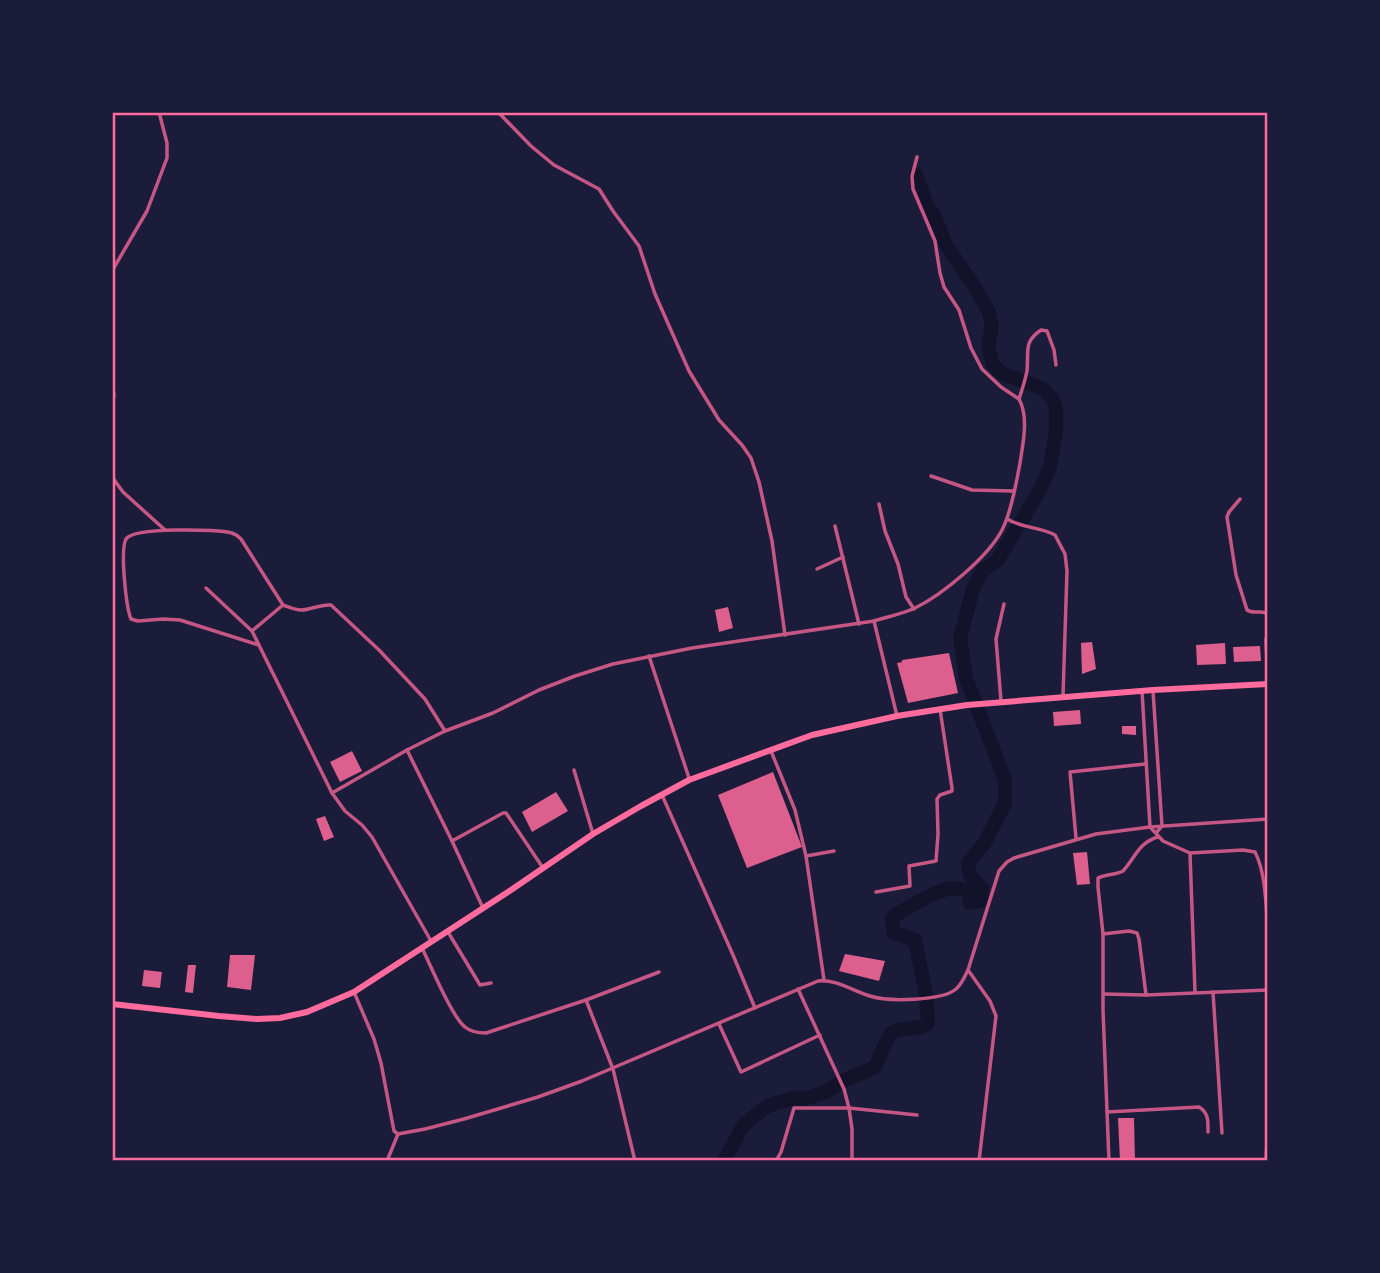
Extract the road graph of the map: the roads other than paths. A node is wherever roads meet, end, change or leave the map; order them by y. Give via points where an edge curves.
1 (159, 112) edge
2 (498, 112) edge
3 (917, 157) dead end
4 (112, 271) edge
5 (1056, 365) dead end
6 (112, 380) edge
7 (1019, 399) junction
8 (112, 400) edge
9 (931, 476) dead end
10 (112, 477) edge
11 (1013, 491) junction
12 (1240, 499) dead end
13 (879, 504) dead end
14 (1006, 519) junction
15 (835, 526) dead end
16 (165, 530) junction
17 (843, 557) junction
18 (817, 569) dead end
19 (206, 589) dead end
20 (1004, 604) dead end
21 (283, 605) junction
22 (914, 609) junction
23 (1268, 614) edge
24 (874, 621) junction
25 (859, 624) junction
26 (252, 631) junction
27 (1268, 631) edge
28 (785, 635) junction
29 (259, 645) junction
30 (649, 655) junction
31 (1268, 684) edge
32 (1153, 690) junction
33 (1142, 691) junction
34 (1063, 696) junction
35 (1001, 701) junction
36 (940, 709) junction
37 (897, 716) junction
38 (445, 731) junction
39 (771, 749) junction
40 (407, 750) junction
41 (1145, 764) junction
42 (574, 770) dead end
43 (690, 780) junction
44 (332, 793) junction
45 (661, 794) junction
46 (1268, 819) edge
47 (1162, 826) junction
48 (1150, 827) junction
49 (593, 834) junction
50 (1157, 835) junction
51 (1076, 839) junction
52 (452, 841) junction
53 (834, 851) dead end
54 (1190, 853) junction
55 (806, 856) junction
56 (544, 868) junction
57 (876, 892) dead end
58 (483, 908) junction
59 (447, 930) junction
60 (1268, 931) edge
61 (1103, 934) junction
62 (431, 942) junction
63 (422, 948) junction
64 (968, 970) junction
65 (659, 972) dead end
66 (824, 980) junction
67 (491, 983) dead end
68 (798, 989) junction
69 (1268, 990) edge
70 (354, 992) junction
71 (1195, 992) junction
72 (1213, 992) junction
73 (1104, 994) junction
74 (1146, 995) junction
75 (586, 1000) junction
76 (112, 1004) edge
77 (755, 1008) junction
78 (719, 1024) junction
79 (820, 1035) junction
80 (613, 1069) junction
81 (849, 1108) junction
82 (1107, 1112) junction
83 (917, 1115) dead end
84 (1268, 1118) edge
85 (1208, 1132) dead end
86 (1222, 1133) dead end
87 (398, 1134) junction
88 (387, 1161) edge
89 (506, 1161) edge
90 (513, 1161) edge
91 (635, 1161) edge
92 (776, 1161) edge
93 (852, 1161) edge
94 (979, 1161) edge
95 (1110, 1161) edge
96 (1266, 1161) edge

1 - 4 street via 167,158 147,211
2 - 28 street via 554,165 600,189 639,246 689,370 754,467 772,541
3 - 7 street via 913,189 935,242 944,287 959,310 982,369
5 - 7 street via 1052,340 1041,330 1027,348 1027,371
6 - 8 street
7 - 11 street via 1024,430
9 - 11 street via 964,489
10 - 16 street
11 - 14 street
12 - 23 street via 1227,517 1236,575 1247,610
13 - 22 street via 906,597
14 - 22 street via 998,537 977,561
14 - 34 street via 1055,535 1065,554
15 - 17 street
16 - 21 street via 237,536
16 - 29 street via 133,533 126,539 125,591 131,619 180,620
17 - 18 street
17 - 25 street
19 - 26 street
20 - 35 street via 996,639
21 - 26 street
21 - 38 street via 303,610 331,605 425,699
22 - 24 street
24 - 25 street
24 - 37 street
25 - 28 street
26 - 29 street
27 - 31 street
28 - 30 street
29 - 44 street
30 - 38 street via 575,676
30 - 43 street
31 - 32 highway
32 - 33 highway
32 - 47 street
33 - 34 highway
33 - 41 street
34 - 35 highway
35 - 36 highway
36 - 37 highway
36 - 57 street via 952,790 937,799 936,861 909,866 910,886
37 - 39 highway
38 - 40 street
39 - 43 highway
39 - 55 street via 795,810
40 - 44 street
40 - 52 street
41 - 48 street
41 - 51 street via 1070,772
42 - 49 street
43 - 45 highway
44 - 62 street via 372,837
45 - 49 highway
45 - 77 street
46 - 47 street
47 - 48 street
47 - 50 street
48 - 50 street
48 - 51 street
49 - 56 highway
50 - 54 street via 1168,845
50 - 61 street via 1141,846 1123,871 1098,878
51 - 64 street via 1014,858 999,871
52 - 56 street via 506,813
52 - 58 street
53 - 55 street
54 - 60 street via 1255,852
54 - 71 street
55 - 66 street
56 - 58 highway
58 - 59 highway
59 - 62 highway
59 - 67 street via 480,985
61 - 73 street
61 - 74 street via 1137,933
62 - 63 highway
63 - 70 highway
63 - 75 street via 456,1014 472,1031 486,1033
64 - 66 street via 951,992 905,1000 883,999
64 - 94 street via 996,1016
65 - 75 street
66 - 68 street
68 - 77 street
68 - 79 street
69 - 72 street
70 - 76 highway via 280,1018 219,1017
70 - 87 street via 382,1063
71 - 72 street
71 - 74 street
72 - 86 street
73 - 74 street
73 - 82 street
75 - 80 street
77 - 78 street
78 - 79 street via 741,1072
78 - 80 street
79 - 81 street via 845,1088
80 - 87 street via 538,1097
80 - 91 street
81 - 83 street
81 - 92 street via 794,1108
81 - 93 street
82 - 85 street via 1199,1107 1206,1113
82 - 95 street
84 - 96 street
87 - 88 street
89 - 90 street

